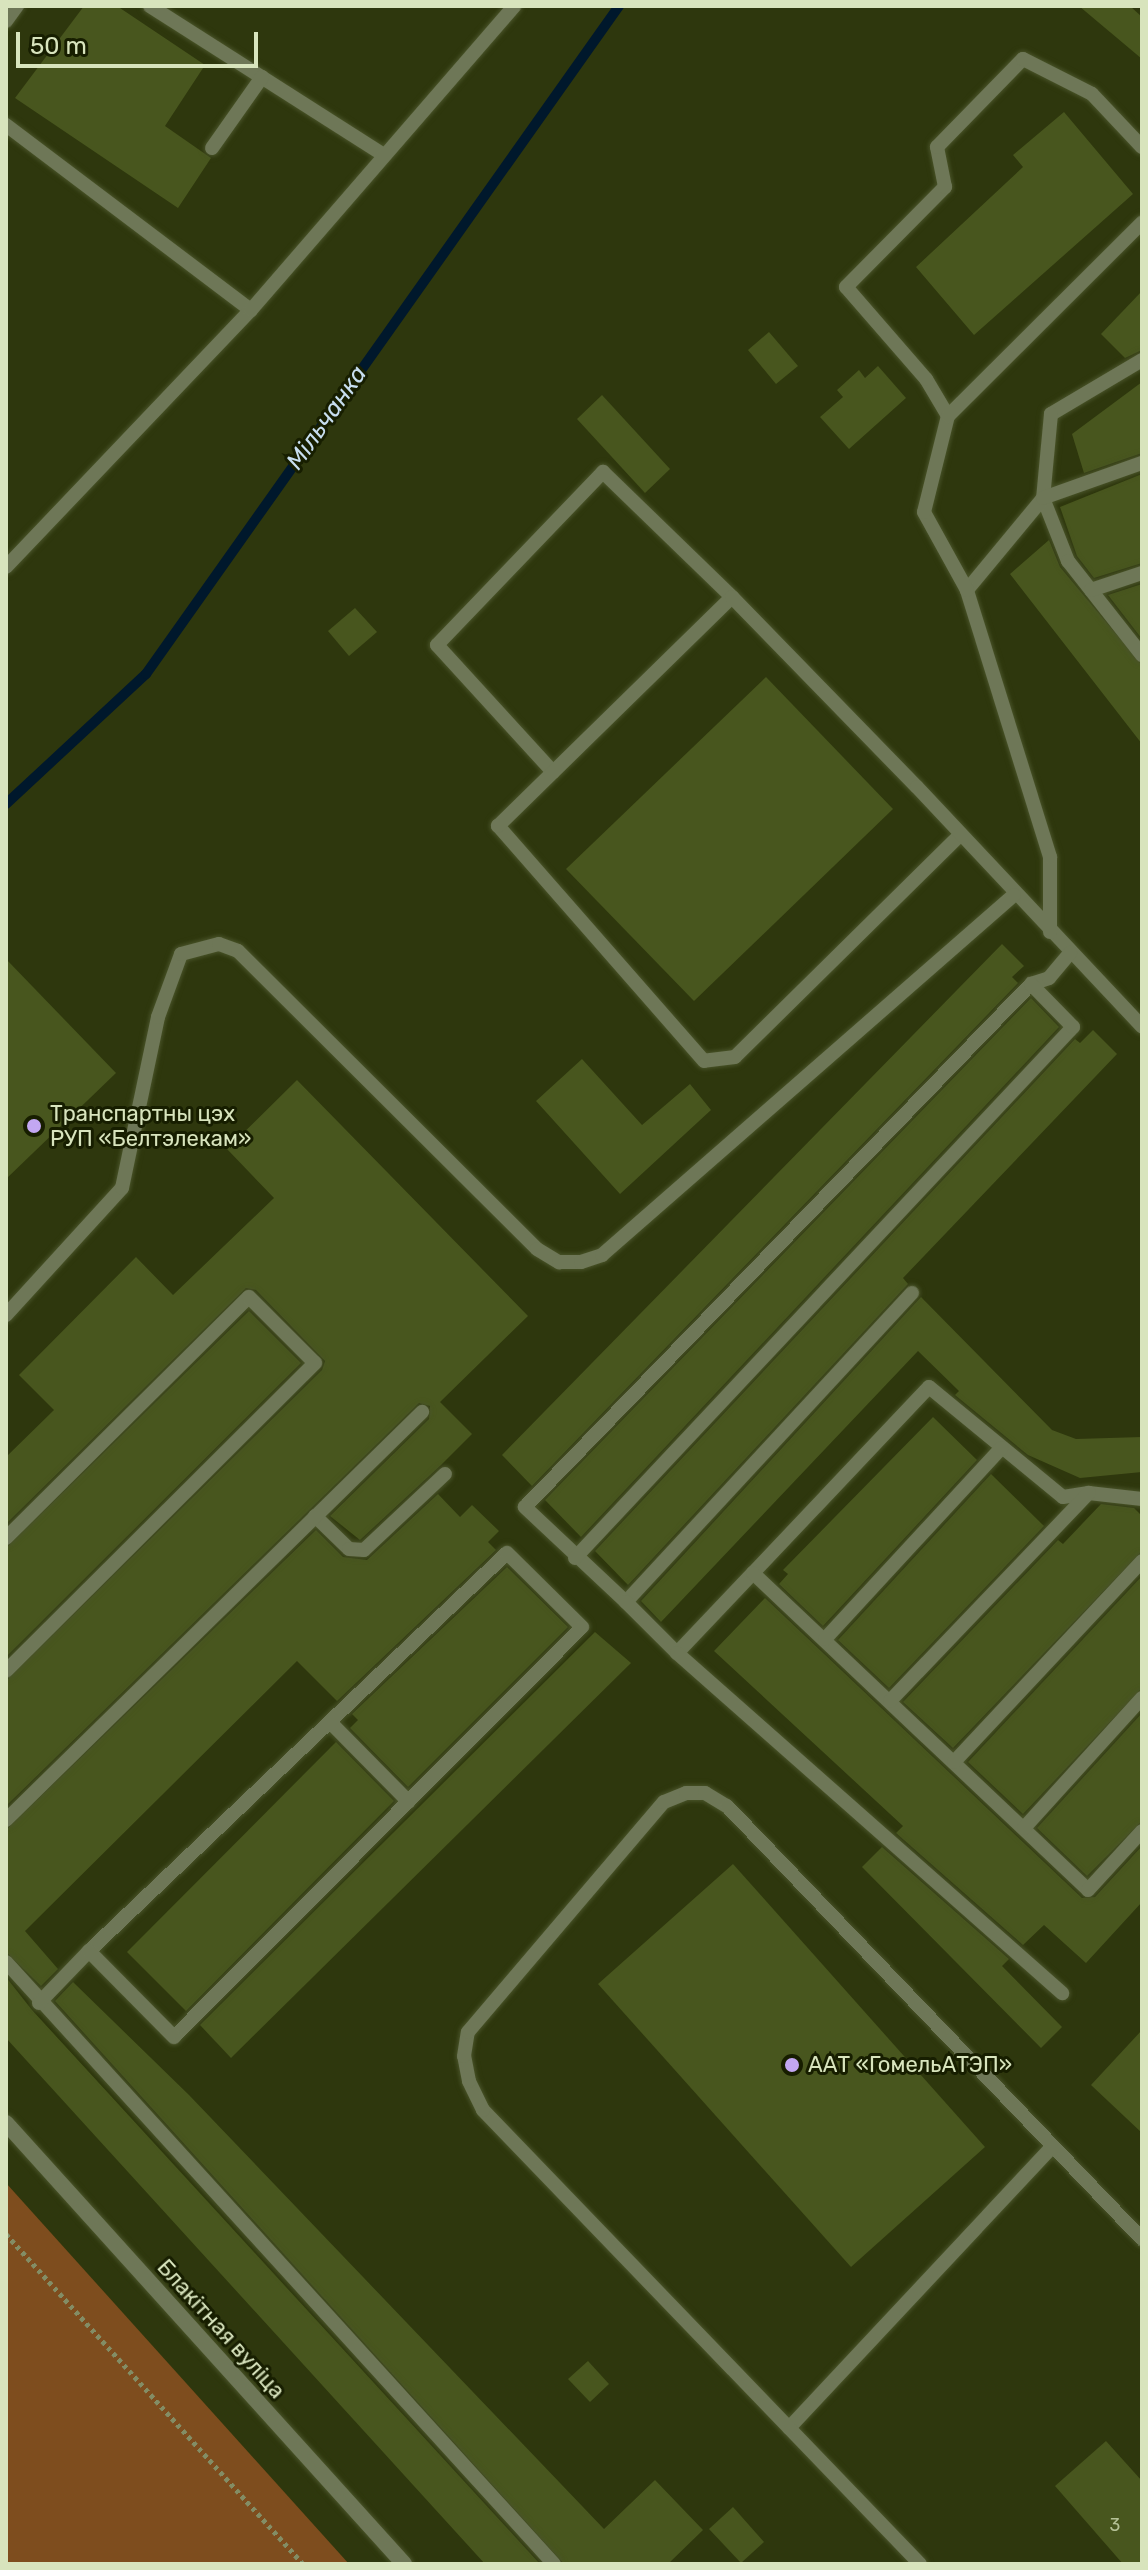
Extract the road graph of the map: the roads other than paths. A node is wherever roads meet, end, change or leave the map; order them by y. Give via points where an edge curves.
1 (17, 6) edge
2 (150, 6) edge
3 (514, 6) edge
4 (6, 21) edge
5 (262, 77) junction
6 (6, 125) edge
7 (1142, 147) edge
8 (212, 148) dead end
9 (384, 155) junction
10 (1142, 223) edge
11 (251, 310) junction
12 (1142, 360) edge
13 (948, 416) junction
14 (1142, 463) edge
15 (1043, 498) junction
16 (6, 567) edge
17 (1142, 573) edge
18 (967, 590) junction
19 (1091, 590) junction
20 (732, 597) junction
21 (1142, 655) edge
22 (553, 772) junction
23 (960, 835) junction
24 (1014, 895) junction
25 (1050, 932) junction
26 (1070, 953) junction
27 (1031, 984) junction
28 (1142, 1027) edge
29 (912, 1293) dead end
30 (6, 1315) edge
31 (422, 1412) dead end
32 (1001, 1448) junction
33 (445, 1474) dead end
34 (1089, 1493) junction
35 (1142, 1499) edge
36 (315, 1516) junction
37 (6, 1538) edge
38 (575, 1558) junction
39 (1142, 1561) edge
40 (753, 1573) junction
41 (626, 1602) junction
42 (825, 1639) junction
43 (677, 1653) junction
44 (6, 1671) edge
45 (1142, 1698) edge
46 (890, 1701) junction
47 (330, 1722) junction
48 (954, 1762) junction
49 (409, 1802) junction
50 (6, 1820) edge
51 (1024, 1828) junction
52 (1142, 1831) edge
53 (89, 1951) junction
54 (6, 1962) edge
55 (1062, 1993) dead end
56 (39, 2003) junction
57 (6, 2123) edge
58 (1053, 2146) junction
59 (1142, 2239) edge
60 (789, 2428) junction
61 (404, 2564) edge
62 (554, 2564) edge
63 (920, 2564) edge

1 - 4 lane
2 - 5 lane
3 - 9 lane
5 - 8 lane
5 - 9 lane
6 - 11 lane
7 - 13 lane via 1092,94 1023,59 937,147 945,187 846,287 926,379
9 - 11 lane
10 - 13 lane
11 - 16 lane
12 - 15 lane via 1051,414
13 - 18 lane via 924,512
14 - 15 lane
15 - 18 lane
15 - 19 lane via 1068,561
17 - 19 lane
18 - 25 lane via 1050,857
19 - 21 lane
20 - 22 lane
20 - 22 lane via 603,472 437,645
20 - 23 lane
22 - 23 lane via 498,826 704,1061 735,1057
23 - 24 lane
24 - 25 lane
24 - 30 lane via 602,1255 581,1262 559,1262 537,1249 238,951 219,944 181,954 158,1017 122,1188
25 - 26 lane
26 - 27 lane via 1049,978
26 - 28 lane
27 - 38 lane via 1073,1027
27 - 38 lane via 525,1507
29 - 41 lane
31 - 36 lane
32 - 34 lane via 1063,1497
32 - 40 lane via 929,1387
32 - 42 lane
33 - 36 lane via 364,1550 349,1549
34 - 35 lane
34 - 46 lane
36 - 50 lane
37 - 44 lane via 249,1297 315,1363
38 - 41 lane
39 - 48 lane
40 - 42 lane
40 - 43 lane
41 - 43 lane
42 - 46 lane
43 - 55 lane
45 - 51 lane
46 - 48 lane
47 - 49 lane
47 - 49 lane via 507,1553 582,1627
47 - 53 lane
48 - 51 lane
49 - 53 lane via 174,2037
51 - 52 lane via 1088,1890
53 - 56 lane
54 - 56 lane
56 - 62 lane
57 - 61 street, Блакітная вуліца
58 - 59 lane
58 - 60 lane
58 - 60 lane via 727,1806 705,1793 686,1793 664,1802 468,2032 464,2056 483,2110
60 - 63 lane

